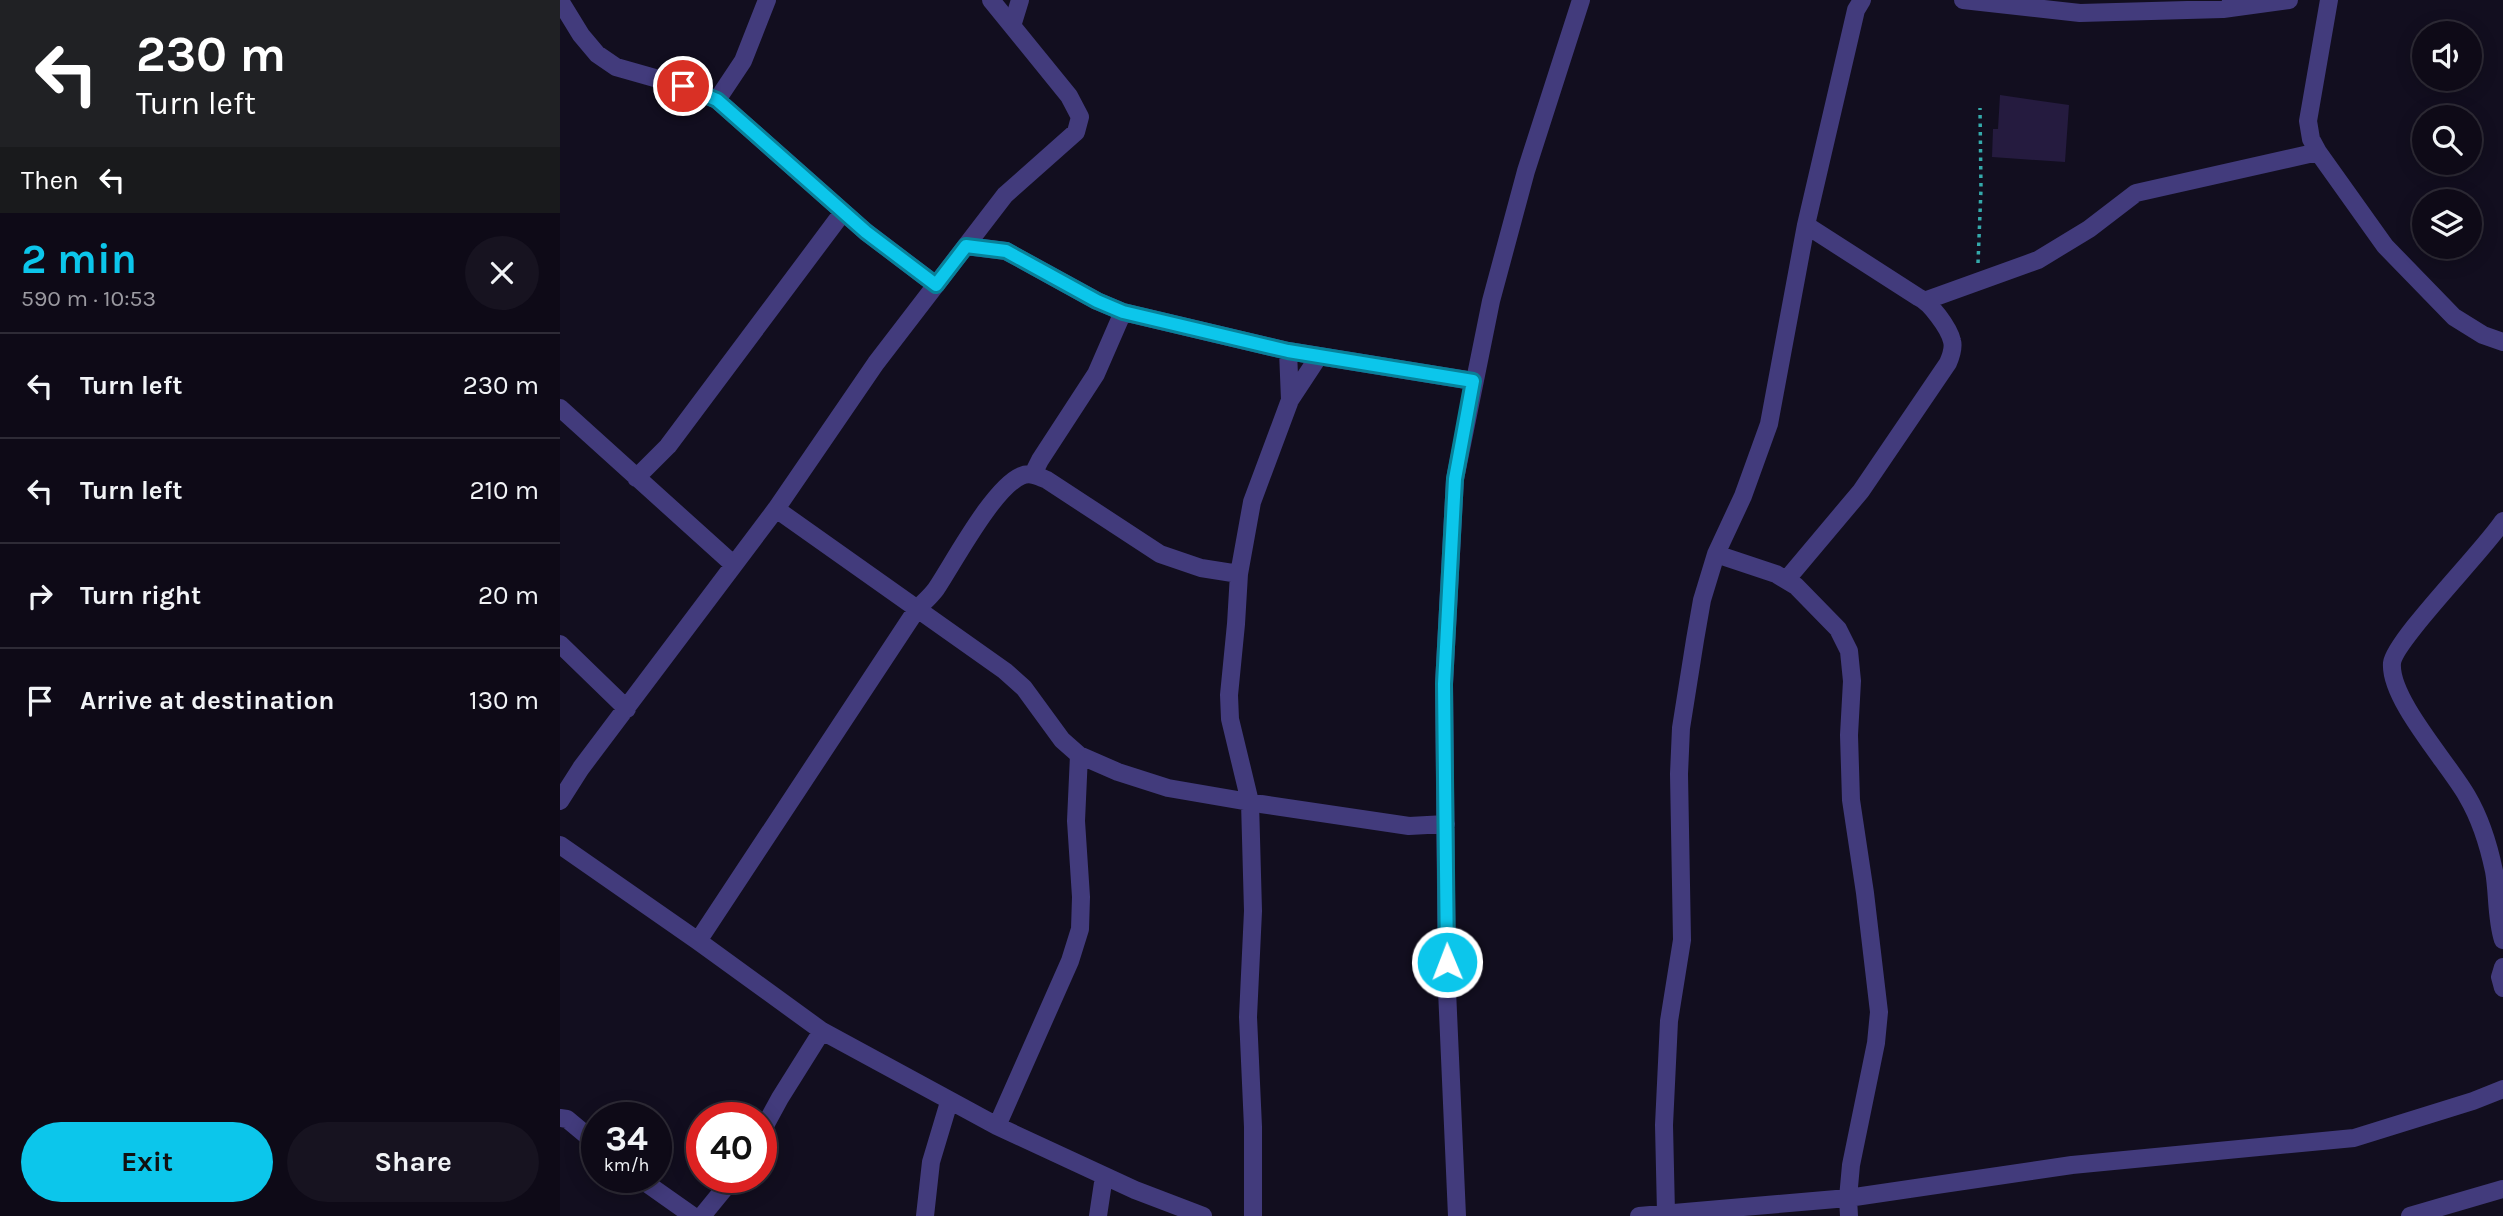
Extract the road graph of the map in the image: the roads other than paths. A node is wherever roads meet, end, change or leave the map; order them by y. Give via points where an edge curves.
1 (767, 0) edge
2 (991, 0) edge
3 (1020, 0) edge
4 (1581, 0) edge
5 (1862, 0) edge
6 (1963, 0) edge
7 (2289, 0) edge
8 (2329, 0) edge
9 (562, 5) edge
10 (1012, 26) junction
11 (560, 32) edge
12 (581, 34) junction
13 (717, 100) junction
14 (2318, 152) junction
15 (843, 212) junction
16 (986, 220) junction
17 (1806, 225) junction
18 (966, 246) junction
19 (1006, 251) junction
20 (936, 285) junction
21 (1927, 300) junction
22 (1123, 312) junction
23 (2503, 342) edge
24 (1288, 351) junction
25 (1319, 356) junction
26 (1473, 381) junction
27 (1290, 400) junction
28 (560, 408) edge
29 (1033, 474) junction
30 (636, 478) junction
31 (776, 509) junction
32 (2503, 521) edge
33 (1716, 554) junction
34 (734, 565) junction
35 (1239, 574) junction
36 (1787, 579) junction
37 (918, 609) junction
38 (560, 644) edge
39 (627, 709) junction
40 (1079, 755) junction
41 (560, 801) edge
42 (1250, 803) junction
43 (1446, 824) junction
44 (560, 845) edge
45 (698, 940) junction
46 (2503, 940) edge
47 (2503, 967) edge
48 (2503, 988) edge
49 (822, 1031) junction
50 (2503, 1089) edge
51 (950, 1102) junction
52 (777, 1104) edge
53 (560, 1118) edge
54 (997, 1126) junction
55 (581, 1131) edge
56 (1104, 1175) junction
57 (2503, 1189) edge
58 (660, 1193) edge
59 (721, 1193) edge
60 (1848, 1207) edge
61 (1666, 1213) junction
62 (693, 1216) edge
63 (702, 1216) edge
64 (925, 1216) edge
65 (1098, 1216) edge
66 (1203, 1216) edge
67 (1253, 1216) edge
68 (1457, 1216) edge
69 (1639, 1216) edge
70 (2410, 1216) edge

1 - 13 street via 743,61
2 - 10 street
3 - 10 street
4 - 26 street via 1526,171
5 - 17 street via 1856,9
6 - 7 street via 2080,13 2223,9
8 - 14 street via 2308,121
9 - 12 street
10 - 16 street via 1069,96 1080,117 1076,132 1005,195
11 - 12 street
12 - 13 street via 597,54 616,66
13 - 15 street
14 - 21 street via 2136,194 2038,260
14 - 23 street via 2385,246 2418,282 2454,317
15 - 20 street
15 - 30 street via 668,446
16 - 18 street
16 - 19 street
17 - 21 street
17 - 33 street via 1769,424
18 - 19 street
18 - 20 street
19 - 22 street
20 - 31 street
21 - 36 street via 1953,341 1948,363 1861,491
22 - 24 street
22 - 29 street via 1096,374
24 - 25 street
24 - 27 street
25 - 26 street
25 - 27 street
26 - 43 street via 1455,479 1444,684
27 - 35 street via 1252,502
28 - 30 street
29 - 35 street via 1160,554 1201,568
29 - 37 street via 1020,476 998,496
30 - 34 street
31 - 34 street
31 - 37 street
32 - 46 street via 2418,624 2392,663 2404,702 2468,797 2482,830
33 - 36 street
33 - 61 street via 1702,600 1681,728 1682,940 1669,1021
34 - 39 street
35 - 42 street via 1228,695
36 - 60 street via 1838,629 1849,650 1853,681 1851,800 1879,1012 1851,1165
37 - 40 street via 1024,688 1062,740
37 - 45 street
38 - 39 street
39 - 41 street
40 - 42 street via 1168,788
40 - 54 street via 1080,929
42 - 43 street via 1409,826
42 - 67 street via 1253,911 1248,1017
43 - 68 street via 1447,990
44 - 45 street
45 - 49 street
47 - 48 street
49 - 51 street
49 - 52 street
50 - 60 street via 2354,1138 2072,1165
51 - 54 street
51 - 64 street via 931,1162
53 - 55 street
54 - 56 street
56 - 65 street
56 - 66 street
57 - 70 street
58 - 62 street
59 - 63 street
60 - 61 street
61 - 69 street

